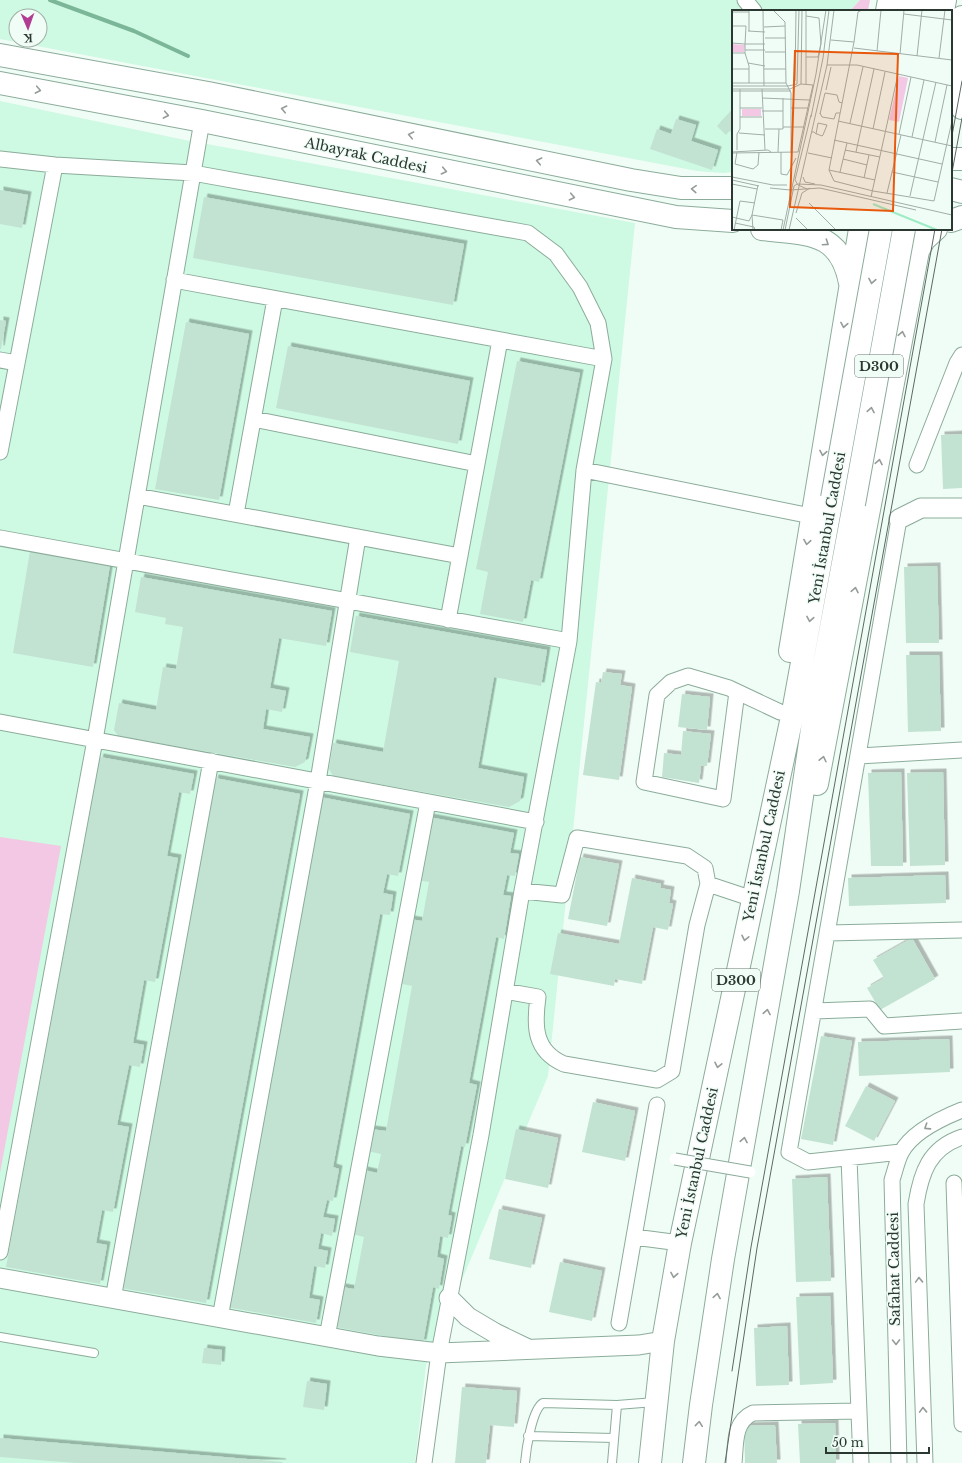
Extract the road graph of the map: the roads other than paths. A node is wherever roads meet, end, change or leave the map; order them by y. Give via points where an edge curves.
1 (744, 0) edge
2 (889, 0) edge
3 (906, 0) edge
4 (923, 0) edge
5 (945, 0) edge
6 (753, 10) edge
7 (887, 10) edge
8 (904, 10) edge
9 (921, 10) edge
10 (943, 10) edge
11 (962, 17) edge
12 (0, 55) edge
13 (952, 74) edge
14 (0, 83) edge
15 (952, 84) edge
16 (962, 108) edge
17 (202, 121) junction
18 (0, 159) edge
19 (55, 165) junction
20 (193, 173) junction
21 (732, 188) edge
22 (952, 189) edge
23 (962, 192) edge
24 (962, 210) edge
25 (952, 212) edge
26 (962, 217) edge
27 (732, 221) edge
28 (952, 221) edge
29 (773, 230) edge
30 (860, 230) edge
31 (881, 230) edge
32 (904, 230) edge
33 (912, 230) edge
34 (935, 230) edge
35 (918, 251) junction
36 (174, 280) junction
37 (851, 286) junction
38 (910, 295) junction
39 (275, 299) junction
40 (500, 340) junction
41 (962, 355) edge
42 (604, 359) junction
43 (0, 360) edge
44 (17, 363) junction
45 (254, 419) junction
46 (0, 452) edge
47 (477, 464) junction
48 (917, 465) dead end
49 (584, 470) junction
50 (137, 496) junction
51 (962, 508) edge
52 (236, 514) junction
53 (811, 516) junction
54 (899, 519) joint
55 (358, 537) junction
56 (0, 538) edge
57 (460, 556) junction
58 (126, 561) junction
59 (347, 601) junction
60 (448, 620) junction
61 (569, 641) junction
62 (737, 692) junction
63 (780, 712) junction
64 (0, 722) edge
65 (95, 740) junction
66 (962, 750) edge
67 (859, 756) junction
68 (211, 761) junction
69 (318, 781) junction
70 (775, 797) junction
71 (428, 802) junction
72 (536, 822) junction
73 (708, 884) junction
74 (522, 891) junction
75 (788, 892) junction
76 (753, 899) junction
77 (962, 930) edge
78 (828, 933) junction
79 (504, 991) junction
80 (814, 1011) junction
81 (962, 1022) edge
82 (657, 1105) dead end
83 (962, 1110) edge
84 (962, 1137) edge
85 (901, 1152) junction
86 (849, 1158) junction
87 (675, 1159) dead end
88 (750, 1172) dead end
89 (954, 1182) dead end
90 (634, 1237) junction
91 (680, 1243) junction
92 (0, 1252) edge
93 (0, 1278) edge
94 (114, 1298) junction
95 (450, 1298) junction
96 (220, 1318) junction
97 (619, 1322) dead end
98 (0, 1337) edge
99 (327, 1337) junction
100 (663, 1341) junction
101 (529, 1349) junction
102 (94, 1352) dead end
103 (439, 1353) junction
104 (655, 1402) junction
105 (617, 1405) junction
106 (859, 1411) junction
107 (962, 1424) edge
108 (528, 1436) junction
109 (614, 1438) junction
110 (424, 1463) edge
111 (524, 1463) edge
112 (612, 1463) edge
113 (650, 1463) edge
114 (694, 1463) edge
115 (734, 1463) edge
116 (861, 1463) edge
117 (899, 1463) edge
118 (925, 1463) edge

1 - 6 street
2 - 7 main road
3 - 8 main road
4 - 9 main road
5 - 10 main road
11 - 13 main road
21 -> 12 main road via 681,188 631,180 208,93
14 -> 17 main road, Albayrak Caddesi
15 - 16 main road
17 - 20 street
17 -> 27 main road, Albayrak Caddesi via 676,217
18 - 19 street
19 - 20 street
19 - 44 street
20 - 36 street
20 - 42 street via 528,234 556,254 580,287 598,323
22 - 23 main road
24 - 25 main road
26 - 28 main road
29 -> 37 main road via 805,233 824,240 839,253
30 - 37 main road
31 -> 70 main road, Yeni İstanbul Caddesi / D300, bridge via 806,642
75 -> 32 main road, Yeni İstanbul Caddesi / D300, bridge via 812,729
33 - 35 main road
34 - 35 main road via 924,240
35 - 38 main road
36 - 39 street
36 - 50 street
37 - 38 main road via 861,264 867,258 888,254 904,266
37 -> 53 main road
75 -> 38 main road via 825,748
39 - 40 street
39 - 45 street
40 - 42 street
40 - 47 street
41 - 48 street
42 - 49 street
43 - 44 street
44 - 46 street
45 - 47 street
45 - 52 street
47 - 57 street
49 - 53 street
49 - 61 street
50 - 52 street
50 - 58 street
51 - 54 street via 922,508
52 - 55 street
53 -> 63 main road
54 - 67 street
55 - 57 street
55 - 59 street
56 - 58 street
57 - 60 street
58 - 59 street
58 - 65 street
59 - 60 street
59 - 69 street
60 - 61 street
61 - 72 street
62 - 62 street via 688,676 670,682 657,695 644,782 723,799
62 - 63 street
63 - 70 main road via 774,766
64 - 65 street
65 - 68 street
65 - 92 street
66 - 67 street
67 - 78 street
68 - 69 street
68 - 94 street
69 - 71 street
69 - 96 street
70 - 76 main road, Yeni İstanbul Caddesi / D300
71 - 72 street
71 - 99 street
72 - 74 street
73 - 74 street via 705,868 687,856 577,838 562,895
73 - 76 street
73 - 79 street via 698,925 672,1071 666,1076 657,1080 564,1064 553,1059 542,1048 537,1036 535,1017 538,997
74 - 79 street
114 -> 75 main road, Yeni İstanbul Caddesi / D300 via 723,1259
76 -> 91 main road, Yeni İstanbul Caddesi / D300
77 - 78 street
78 - 80 street
79 - 95 street via 481,1135
80 - 81 street via 870,1009 884,1026
80 - 86 street via 789,1152 808,1162
82 - 90 street
83 -> 85 street, Safahat Caddesi via 940,1119 919,1132
118 -> 84 street, Safahat Caddesi via 916,1204 920,1179 931,1157 953,1140
85 - 86 street
85 -> 117 street, Safahat Caddesi via 892,1180
86 - 106 street
87 - 88 street, bridge
89 - 107 street
90 - 91 street
90 - 97 street
91 -> 100 main road, Yeni İstanbul Caddesi / D300
93 - 94 street
94 - 96 street
95 - 101 street via 468,1317 495,1334
95 - 103 street
96 - 99 street
98 - 102 lane
99 - 103 street
100 - 101 street via 639,1345
100 - 104 main road, Yeni İstanbul Caddesi / D300
101 - 103 street
103 - 110 street
104 - 105 lane
104 - 113 main road, Yeni İstanbul Caddesi / D300
105 - 108 lane via 543,1403
105 - 109 lane
106 - 115 street via 752,1413 740,1422
106 - 116 street
108 - 109 lane
108 - 111 lane
109 - 112 lane

